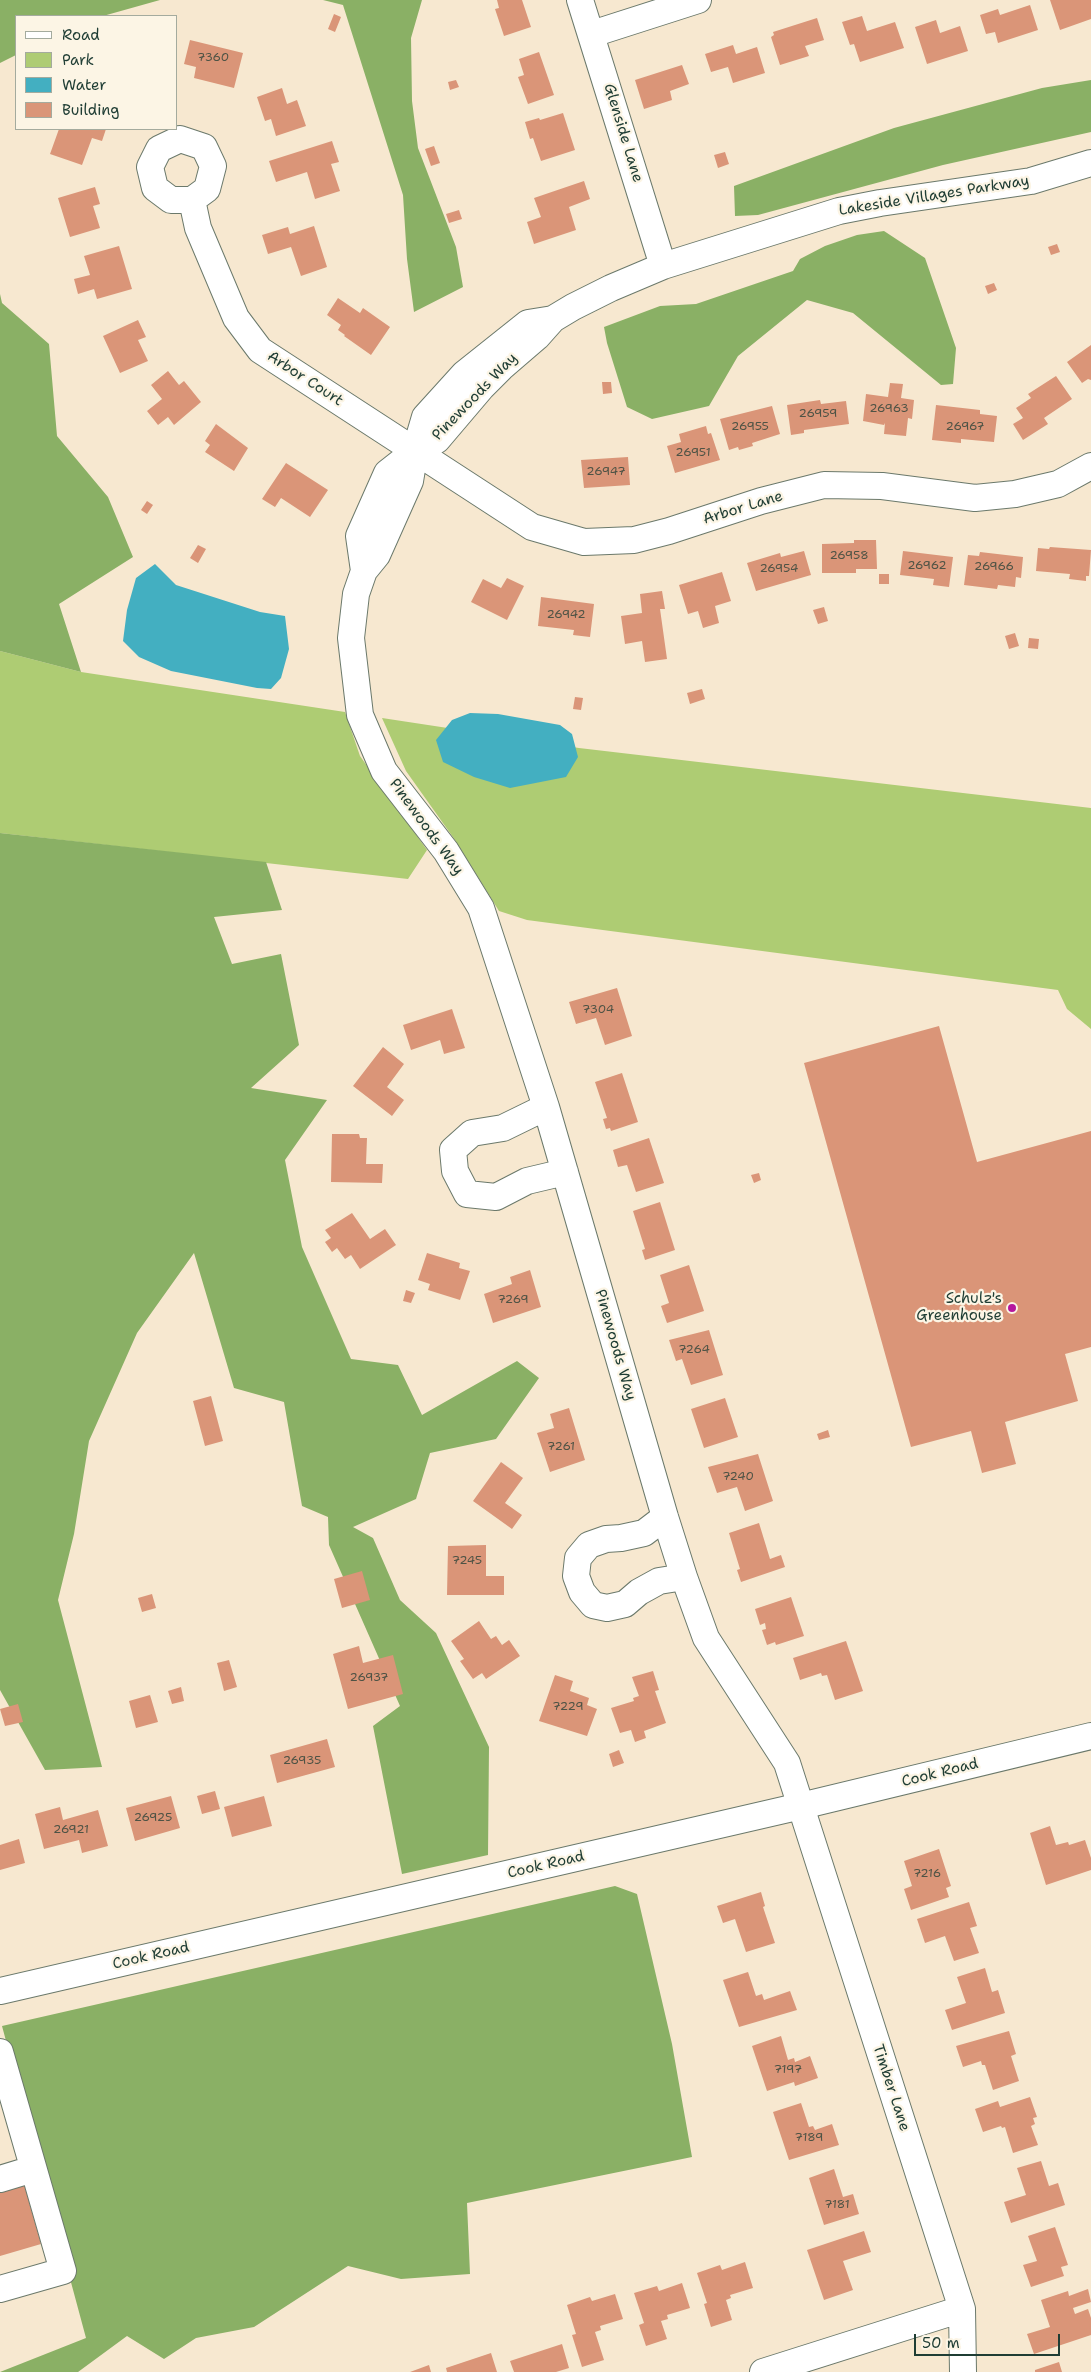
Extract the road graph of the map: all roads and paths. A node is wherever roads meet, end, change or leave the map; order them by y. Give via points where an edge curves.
1 (580, 0) edge
2 (698, 0) edge
3 (592, 34) junction
4 (1091, 163) edge
5 (192, 200) dead end
6 (663, 266) junction
7 (415, 451) junction
8 (1091, 466) edge
9 (546, 1107) junction
10 (565, 1172) junction
11 (665, 1517) junction
12 (684, 1577) junction
13 (1091, 1736) edge
14 (801, 1806) junction
15 (0, 1991) edge
16 (0, 2052) edge
17 (33, 2169) junction
18 (0, 2179) edge
19 (0, 2289) edge
20 (962, 2309) junction
21 (763, 2372) edge
22 (963, 2372) edge

1 - 3 street, Glenside Lane
2 - 3 street
3 - 6 street, Glenside Lane
4 - 6 street, Lakeside Villages Parkway via 1016,184 880,202 839,211
5 - 7 street, Arbor Court via 198,228 236,318 260,350
6 - 7 street, Pinewoods Way via 604,291 553,319 482,387 437,440
7 - 8 street, Arbor Lane via 532,527 584,542 634,540 824,484 882,486 975,498 1015,494 1058,484
7 - 9 street, Pinewoods Way via 410,481 377,555 364,571 356,594 351,638 360,715 384,771 446,851 481,908
9 - 10 street, Pinewoods Way
9 - 10 street via 503,1128 472,1133 453,1150 455,1171 467,1194 496,1197 527,1181
10 - 11 street, Pinewoods Way
11 - 12 street, Pinewoods Way
11 - 12 street via 644,1533 589,1545 578,1558 576,1576 582,1592 593,1605 607,1608 625,1604 659,1581
12 - 14 street, Pinewoods Way via 706,1638 787,1763
13 - 14 street, Cook Road
14 - 15 street, Cook Road
14 - 20 street, Timber Lane
16 - 17 street
17 - 18 street
17 - 19 street via 63,2271
20 - 21 street
20 - 22 street, Timber Lane

